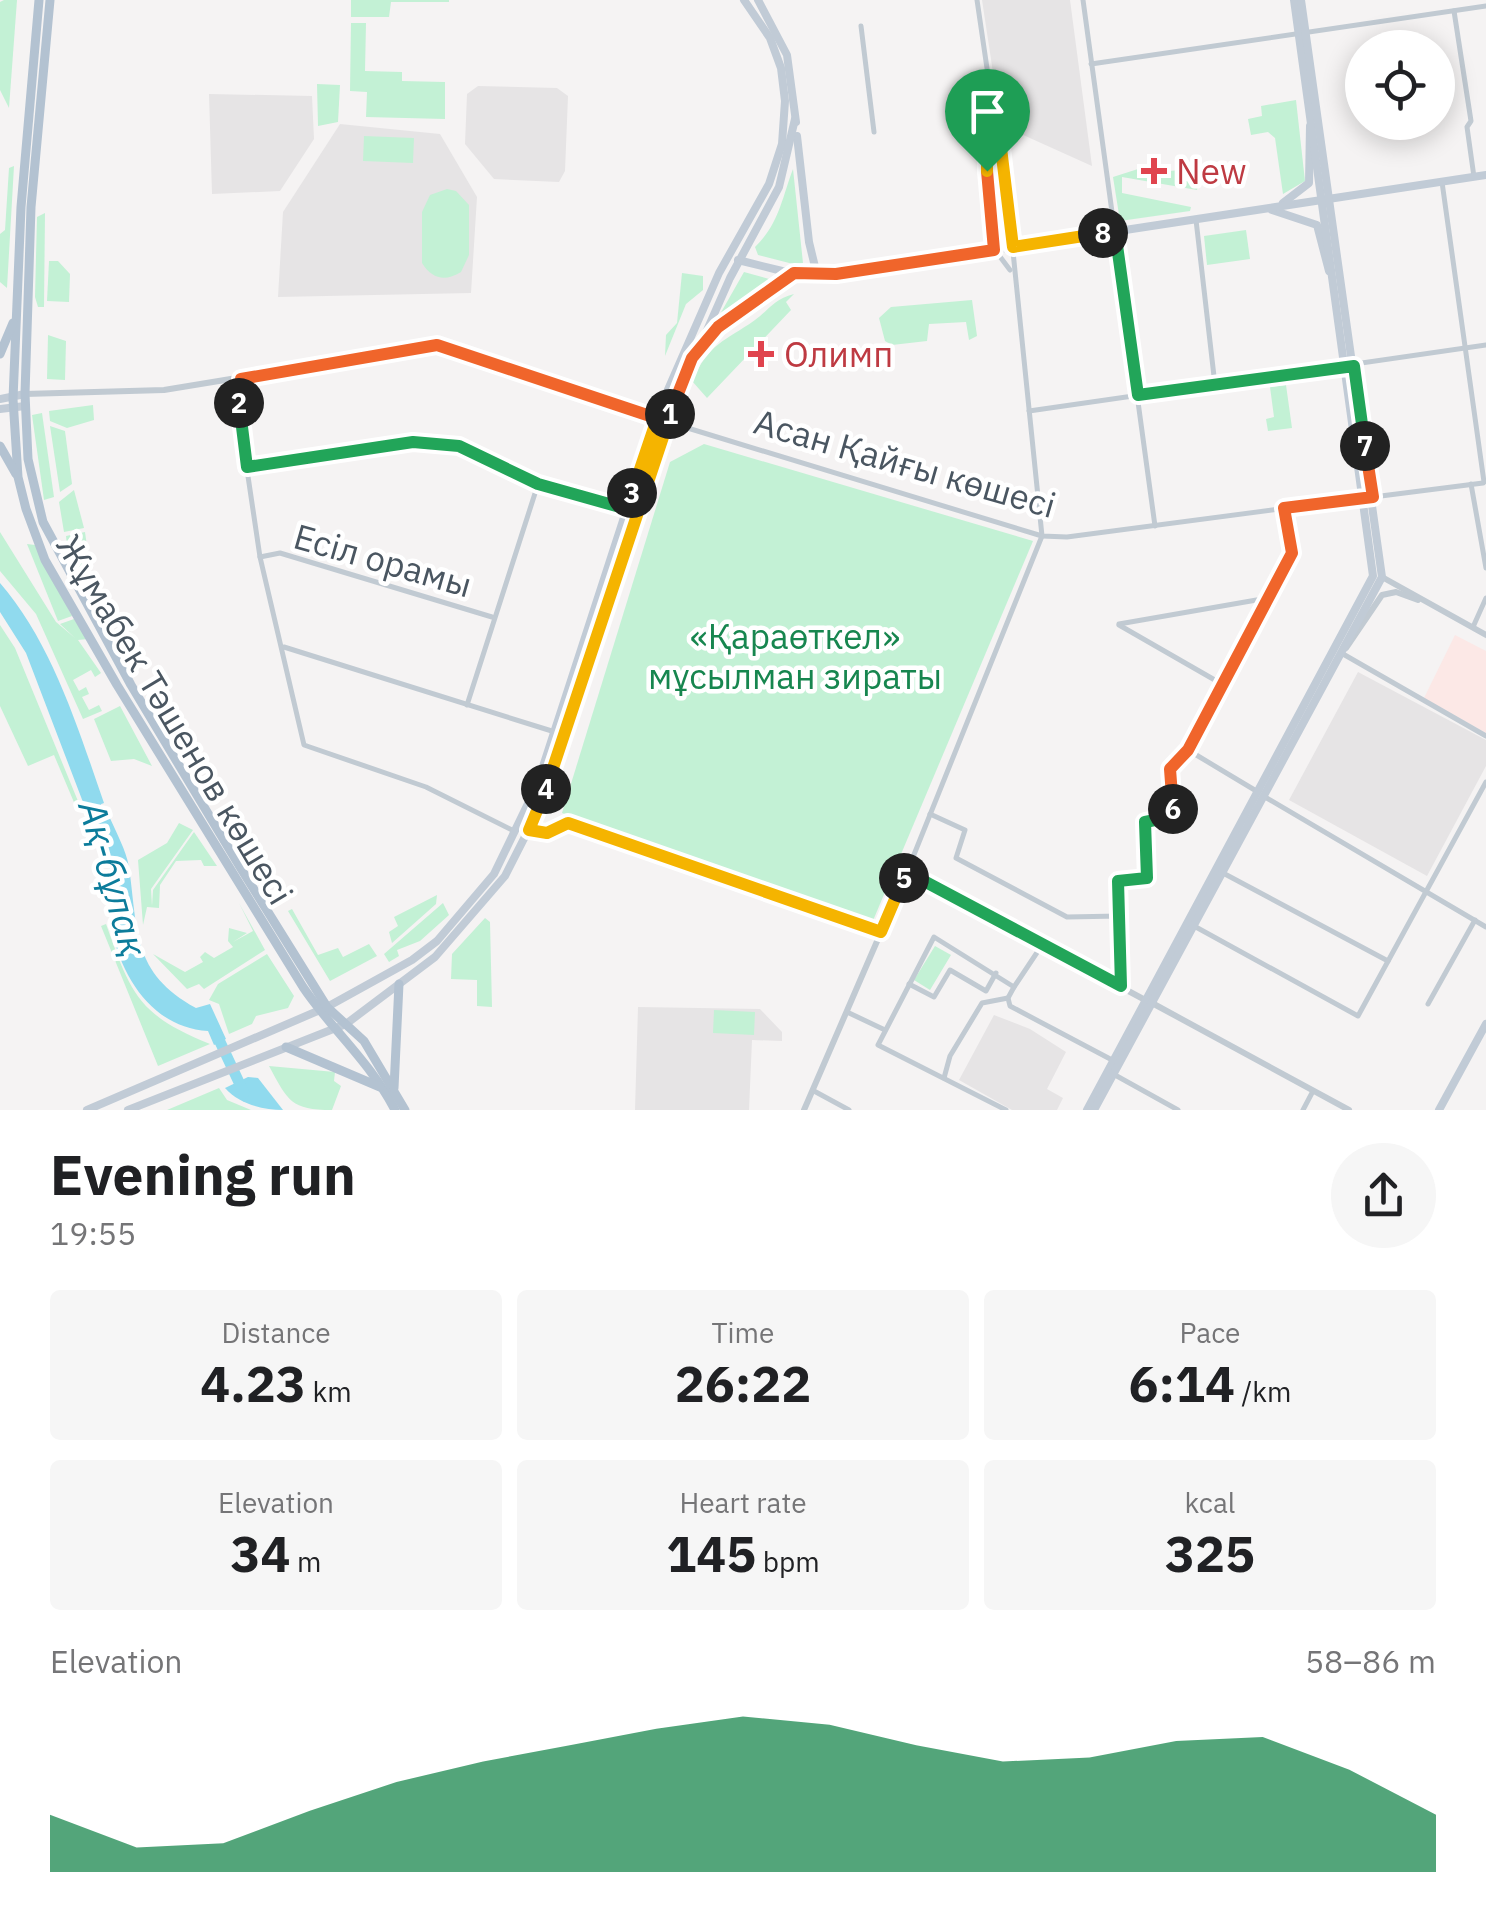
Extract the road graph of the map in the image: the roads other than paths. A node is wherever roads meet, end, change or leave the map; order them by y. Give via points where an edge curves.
1 (39, 0) edge
2 (50, 0) edge
3 (744, 0) edge
4 (758, 0) edge
5 (977, 0) edge
6 (1083, 0) edge
7 (1298, 0) edge
8 (1486, 6) edge
9 (1454, 11) junction
10 (861, 26) dead end
11 (1302, 31) junction
12 (1092, 64) junction
13 (1311, 117) junction
14 (790, 119) junction
15 (874, 132) dead end
16 (1001, 148) junction
17 (1486, 175) edge
18 (1474, 177) junction
19 (1442, 182) junction
20 (1326, 199) junction
21 (1271, 208) junction
22 (1196, 220) junction
23 (1115, 231) junction
24 (1013, 247) junction
25 (994, 250) junction
26 (729, 258) junction
27 (740, 260) junction
28 (1012, 272) junction
29 (794, 273) junction
30 (817, 275) junction
31 (1335, 286) junction
32 (17, 310) junction
33 (1486, 345) edge
34 (1466, 349) junction
35 (0, 354) edge
36 (692, 358) junction
37 (1350, 367) junction
38 (241, 379) junction
39 (1214, 385) junction
40 (1138, 395) junction
41 (0, 399) edge
42 (25, 400) junction
43 (13, 404) junction
44 (0, 409) edge
45 (1029, 412) junction
46 (657, 419) junction
47 (668, 422) junction
48 (0, 446) edge
49 (247, 467) junction
50 (18, 477) junction
51 (1485, 482) edge
52 (538, 484) junction
53 (1471, 484) junction
54 (1369, 497) junction
55 (1284, 508) junction
56 (627, 509) junction
57 (1156, 526) junction
58 (1042, 536) junction
59 (260, 557) junction
60 (1486, 568) edge
61 (1377, 577) junction
62 (1269, 598) junction
63 (1486, 598) edge
64 (1429, 602) junction
65 (492, 617) junction
66 (1472, 628) junction
67 (1486, 635) edge
68 (284, 647) junction
69 (1344, 652) junction
70 (1220, 683) junction
71 (468, 704) junction
72 (555, 732) junction
73 (1486, 736) edge
74 (1188, 750) junction
75 (1486, 782) edge
76 (1262, 795) junction
77 (930, 814) junction
78 (529, 830) junction
79 (517, 832) junction
80 (907, 872) junction
81 (1223, 873) junction
82 (1426, 891) junction
83 (1119, 916) junction
84 (1475, 920) junction
85 (1194, 926) junction
86 (1486, 927) edge
87 (881, 932) junction
88 (1042, 945) junction
89 (1388, 961) junction
90 (996, 973) junction
91 (399, 984) junction
92 (909, 984) junction
93 (1121, 986) junction
94 (1014, 987) junction
95 (1008, 998) junction
96 (1149, 1002) junction
97 (1428, 1004) dead end
98 (323, 1009) junction
99 (847, 1012) junction
100 (1486, 1024) edge
101 (342, 1026) junction
102 (886, 1030) junction
103 (286, 1047) junction
104 (1114, 1061) junction
105 (1114, 1074) junction
106 (944, 1078) junction
107 (389, 1088) junction
108 (814, 1091) junction
109 (1314, 1091) junction
110 (87, 1110) edge
111 (128, 1110) edge
112 (395, 1110) edge
113 (405, 1110) edge
114 (804, 1110) edge
115 (849, 1110) edge
116 (1006, 1110) edge
117 (1091, 1110) edge
118 (1178, 1110) edge
119 (1303, 1110) edge
120 (1350, 1110) edge
121 (1439, 1110) edge

1 - 32 main road, Жұмабек Тәшенов көшесі
2 - 42 main road, Жұмабек Тәшенов көшесі via 30,207
3 - 14 main road via 778,57
4 - 14 main road via 787,55
5 - 16 street
6 - 12 street
7 - 11 main road
8 - 9 street
9 - 11 street
9 - 18 street
10 - 15 street
11 - 12 street
11 - 13 main road
11 - 20 main road
12 - 23 street
13 - 20 main road
13 - 21 main road via 1310,183
14 - 26 main road via 770,184
14 - 27 main road via 779,187
14 - 30 main road
16 - 24 street
16 - 25 street via 985,160
17 - 18 main road
18 - 19 main road
19 - 20 main road
19 - 34 street
20 - 21 main road
20 - 31 main road
20 - 37 main road
21 - 22 main road
21 - 31 main road via 1318,225
22 - 23 main road
22 - 39 street
23 - 24 main road
23 - 40 street
24 - 25 main road
24 - 28 street
25 - 28 street
25 - 30 main road
26 - 27 main road
26 - 46 main road
27 - 29 main road
27 - 36 main road
28 - 45 street
29 - 30 main road
29 - 36 main road via 718,327
31 - 37 main road
32 - 35 main road
32 - 43 main road, Жұмабек Тәшенов көшесі
33 - 34 street
34 - 37 street
34 - 51 street
36 - 47 main road
37 - 39 street
37 - 54 main road
38 - 42 street
38 - 46 street via 437,345
38 - 49 street via 238,409
39 - 40 street
40 - 45 street
40 - 57 street
41 - 43 main road
42 - 43 main road
42 - 98 main road, Жұмабек Тәшенов көшесі via 33,491 59,558
43 - 44 main road
43 - 50 main road, Жұмабек Тәшенов көшесі
45 - 58 street
46 - 47 street
46 - 56 main road
47 - 58 street, Асан Қайғы көшесі
47 - 78 main road
48 - 50 main road
49 - 52 street via 413,442 459,446
49 - 59 street
50 - 98 main road, Жұмабек Тәшенов көшесі via 46,560 160,758
51 - 53 street, Асан Қайғы көшесі
52 - 56 street
52 - 65 street
53 - 54 street, Асан Қайғы көшесі
53 - 60 street
54 - 55 street, Асан Қайғы көшесі
54 - 61 main road
55 - 57 street, Асан Қайғы көшесі
55 - 62 street via 1292,553
56 - 72 main road
57 - 58 street, Асан Қайғы көшесі
58 - 77 street
59 - 65 street, Есіл орамы via 280,553
59 - 68 street
61 - 64 street
61 - 69 main road
61 - 76 main road
62 - 70 street
62 - 70 street via 1119,624
63 - 66 street
64 - 66 street
64 - 69 street via 1396,592 1382,595
65 - 71 street
66 - 67 street
68 - 71 street
68 - 79 street via 304,745 426,788
69 - 73 street
69 - 76 main road
70 - 74 street
71 - 72 street
72 - 79 main road
74 - 76 street
74 - 83 street via 1170,769 1173,815 1144,823 1147,878 1118,881
75 - 82 street
76 - 81 main road
76 - 82 street
76 - 96 main road
77 - 80 street
77 - 83 street via 964,830 956,858 1067,917
78 - 87 street via 547,833 568,823
78 - 91 main road via 505,876 461,932
79 - 98 main road via 479,894 437,941
80 - 87 street
80 - 88 street
81 - 85 main road
81 - 89 street
82 - 84 street
82 - 89 street
83 - 93 street
84 - 86 street
84 - 97 street
85 - 89 street via 1358,1016
85 - 96 main road
87 - 99 street
88 - 93 street
88 - 94 street
90 - 92 street via 986,991 950,970 934,998
90 - 92 street via 934,938
90 - 94 street
91 - 101 main road
91 - 107 main road
92 - 102 street
93 - 96 street
94 - 95 street
95 - 104 street via 1010,1006
95 - 106 street via 982,1003
96 - 104 main road
96 - 105 main road
96 - 109 street
98 - 101 main road, Жұмабек Тәшенов көшесі
98 - 110 main road
99 - 102 street
99 - 108 street
100 - 121 main road
101 - 103 main road
101 - 107 main road, Жұмабек Тәшенов көшесі via 364,1041
102 - 106 street via 878,1045
103 - 107 main road
103 - 111 main road
104 - 117 main road
105 - 117 main road
105 - 118 street
106 - 116 street
107 - 112 main road
107 - 113 main road
108 - 114 street
108 - 115 street
109 - 119 street
109 - 120 street

